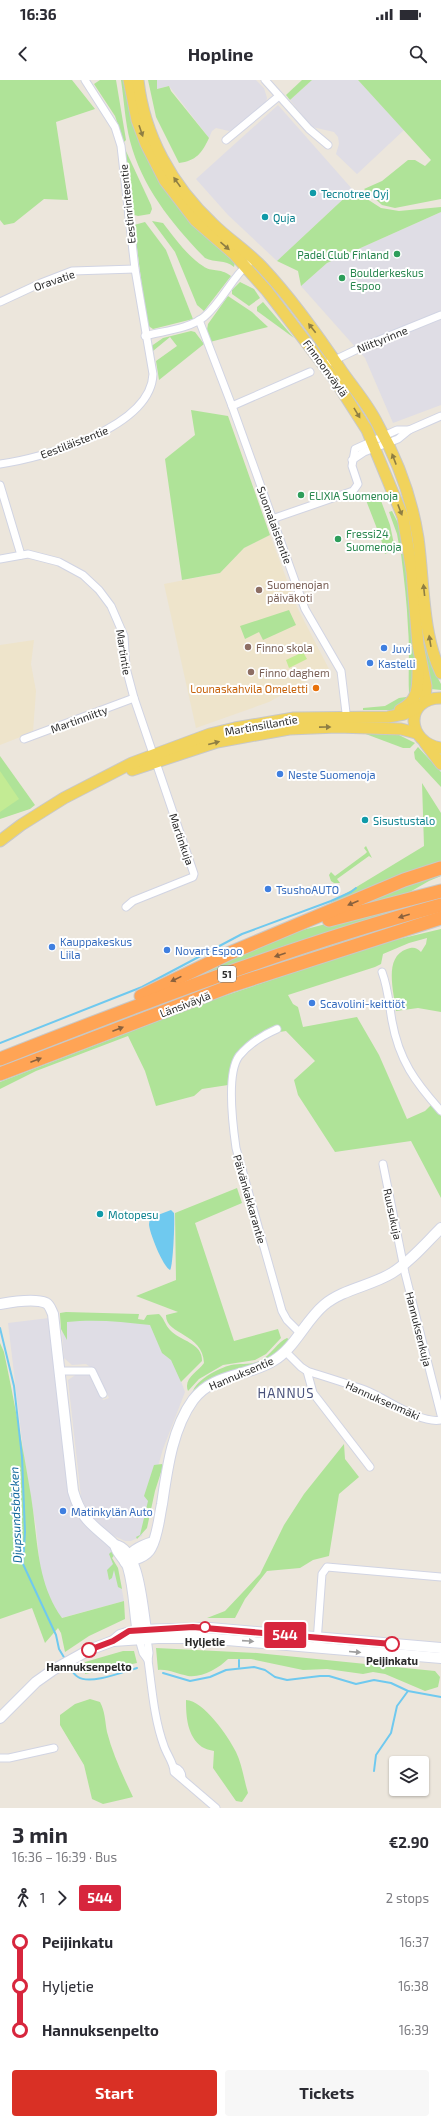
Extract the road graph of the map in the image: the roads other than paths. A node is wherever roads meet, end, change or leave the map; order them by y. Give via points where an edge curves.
1 (85, 80) edge
2 (129, 80) edge
3 (138, 80) edge
4 (265, 80) edge
5 (279, 96) junction
6 (226, 140) dead end
7 (328, 145) dead end
8 (250, 262) junction
9 (135, 270) junction
10 (0, 302) edge
11 (441, 315) edge
12 (199, 320) junction
13 (145, 336) junction
14 (335, 360) junction
15 (324, 365) junction
16 (310, 372) dead end
17 (232, 406) junction
18 (441, 416) edge
19 (385, 439) junction
20 (374, 444) junction
21 (0, 464) edge
22 (0, 485) edge
23 (272, 519) junction
24 (21, 555) junction
25 (0, 559) edge
26 (420, 658) junction
27 (441, 673) edge
28 (134, 698) junction
29 (441, 698) edge
30 (422, 704) junction
31 (388, 717) junction
32 (348, 722) junction
33 (420, 737) junction
34 (24, 739) dead end
35 (441, 748) edge
36 (154, 758) junction
37 (441, 764) edge
38 (34, 818) junction
39 (0, 840) edge
40 (0, 848) edge
41 (441, 868) edge
42 (441, 891) edge
43 (441, 905) edge
44 (126, 907) dead end
45 (441, 918) edge
46 (441, 926) edge
47 (274, 936) junction
48 (322, 956) junction
49 (382, 972) dead end
50 (277, 1029) dead end
51 (17, 1052) junction
52 (0, 1059) edge
53 (0, 1074) edge
54 (441, 1111) edge
55 (383, 1164) dead end
56 (441, 1228) edge
57 (403, 1265) junction
58 (34, 1302) junction
59 (0, 1304) edge
60 (0, 1310) edge
61 (300, 1333) junction
62 (285, 1351) junction
63 (60, 1371) junction
64 (307, 1371) junction
65 (103, 1394) dead end
66 (441, 1415) edge
67 (441, 1420) edge
68 (370, 1467) dead end
69 (129, 1559) junction
70 (441, 1577) edge
71 (142, 1634) junction
72 (317, 1643) junction
73 (441, 1648) edge
74 (441, 1658) edge
75 (0, 1718) edge
76 (54, 1748) dead end
77 (0, 1758) edge
78 (216, 1808) edge

1 - 9 street, Eestinrinteentie via 107,113 118,136
2 -> 8 main road, Finnoonväylä via 137,120 165,181 195,220
8 -> 3 main road, Finnoonväylä via 201,212 172,176 151,132 142,106
4 - 5 street
5 - 6 street
5 - 7 street via 309,129
8 - 12 street
14 -> 8 main road, Finnoonväylä via 274,281
8 - 15 main road, Finnoonväylä via 265,288
9 - 10 street, Oravatie via 72,271
9 - 13 street, Eestinrinteentie
11 - 14 street, Niittyrinne
12 - 13 street
12 - 17 street, Suomalaistentie
13 - 21 street, Eestiläistentie via 152,380 149,393 132,413 117,425 97,435 35,456
14 - 15 street, Niittyrinne
14 - 19 main road, Finnoonväylä via 365,403
15 -> 20 main road, Finnoonväylä via 352,404
16 - 17 street
17 - 23 street, Suomalaistentie
18 - 19 street
19 - 20 street
27 -> 19 main road, Finnoonväylä via 431,646 415,524 407,492
20 - 23 street via 352,460 358,484 353,491
20 -> 26 main road, Finnoonväylä via 404,524 412,572
22 - 24 street
23 - 32 street, Suomalaistentie via 305,609 341,670
24 - 25 street, Martintie
24 - 28 street, Martintie via 42,556 59,562 83,575 99,590 111,606 124,636 126,668
26 - 30 main road, Finnoonväylä via 426,686
26 - 31 main road via 418,688 414,698 404,708
28 - 34 street, Martinniitty
28 - 36 street, Martintie
29 - 30 main road, Martinsillantie
30 - 31 main road, Martinsillantie via 404,714
30 - 33 main road, Finnoonväylä via 414,717
31 - 32 main road, Martinsillantie
32 - 33 main road, Martinsillantie via 401,729
32 - 36 main road, Martinsillantie via 253,735
33 - 35 main road, Martinsillantie
33 - 37 main road
36 - 38 main road, Martinsillantie via 71,794
36 - 44 street, Martinkuja via 193,877
38 - 39 main road, Martinsillantie
38 - 40 main road, Martinsillantie
41 -> 47 highway via 404,880
42 - 47 highway
43 -> 51 highway, Länsiväylä / 51 via 316,942 154,999
45 - 48 highway, Länsiväylä / 51
46 - 48 highway
47 -> 51 highway via 223,956 136,999 39,1039
53 -> 48 highway, Länsiväylä / 51 via 233,985
49 - 54 street via 392,1022 405,1062 416,1081
50 - 61 street, Päivänkakkarantie via 261,1036 238,1057 231,1101 236,1148 282,1311
51 - 52 highway, Länsiväylä / 51
55 - 57 street, Ruusukuja
56 - 57 main road, Hannuksentie
57 - 61 main road, Hannuksentie via 381,1278 332,1299
57 - 66 street, Hannuksenkuja
58 - 59 main road
58 - 60 main road
58 - 63 main road via 46,1303 53,1314
61 - 62 main road, Hannuksentie
62 - 64 street, Hannuksenmäki
62 - 69 main road, Hannuksentie via 268,1364 210,1385 202,1390 190,1405 179,1428 166,1477 154,1542 149,1551
63 - 65 street via 92,1371
63 - 69 main road via 76,1500 88,1522 115,1545 124,1549
64 - 67 street, Hannuksenmäki via 367,1390 420,1417
64 - 68 street via 313,1393
69 - 71 main road via 137,1574
70 - 72 street via 327,1567 322,1574
71 - 72 main road
71 - 75 main road via 129,1631 113,1641 72,1658 36,1682
71 - 78 street via 150,1653 148,1660 158,1724 174,1772
72 - 73 main road
72 -> 74 main road
76 - 77 street

